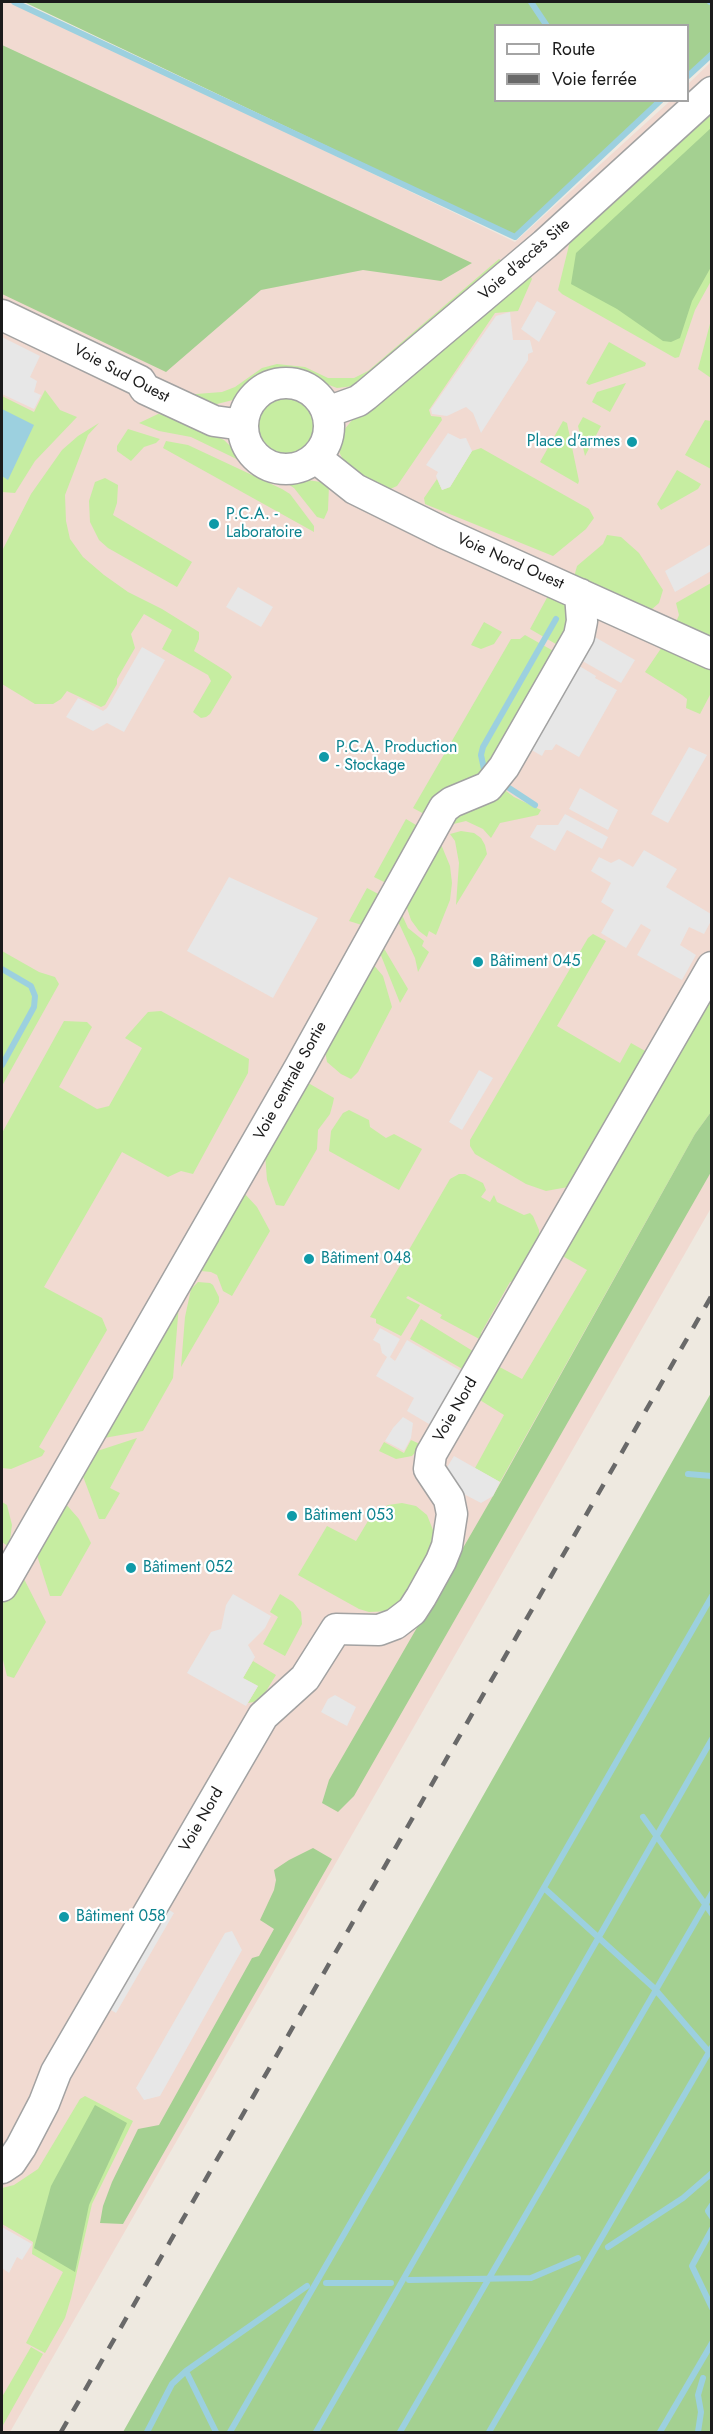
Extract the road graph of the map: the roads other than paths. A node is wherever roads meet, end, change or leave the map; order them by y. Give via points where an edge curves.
1 (711, 92) edge
2 (2, 315) edge
3 (327, 412) junction
4 (243, 425) junction
5 (316, 458) junction
6 (580, 594) junction
7 (711, 654) edge
8 (711, 966) edge
9 (2, 1586) edge
10 (2, 2168) edge

1 - 3 street, Voie d'accès Site via 545,244 375,388 358,401
2 - 4 street, Voie Sud Ouest via 214,421
3 - 4 street via 315,393 306,387 296,383 274,384 255,395
3 - 5 street via 328,438
4 - 5 street via 251,452 274,468 288,470
5 - 6 street, Voie Nord Ouest via 355,489
6 - 7 street, Voie Nord Ouest
6 - 9 street, Voie centrale Sortie via 579,636 495,779 488,787 444,808
8 - 10 street, Voie Nord via 430,1454 429,1469 449,1499 453,1514 447,1546 421,1597 412,1611 395,1624 379,1629 336,1629 305,1678 263,1716 56,2072 21,2147

